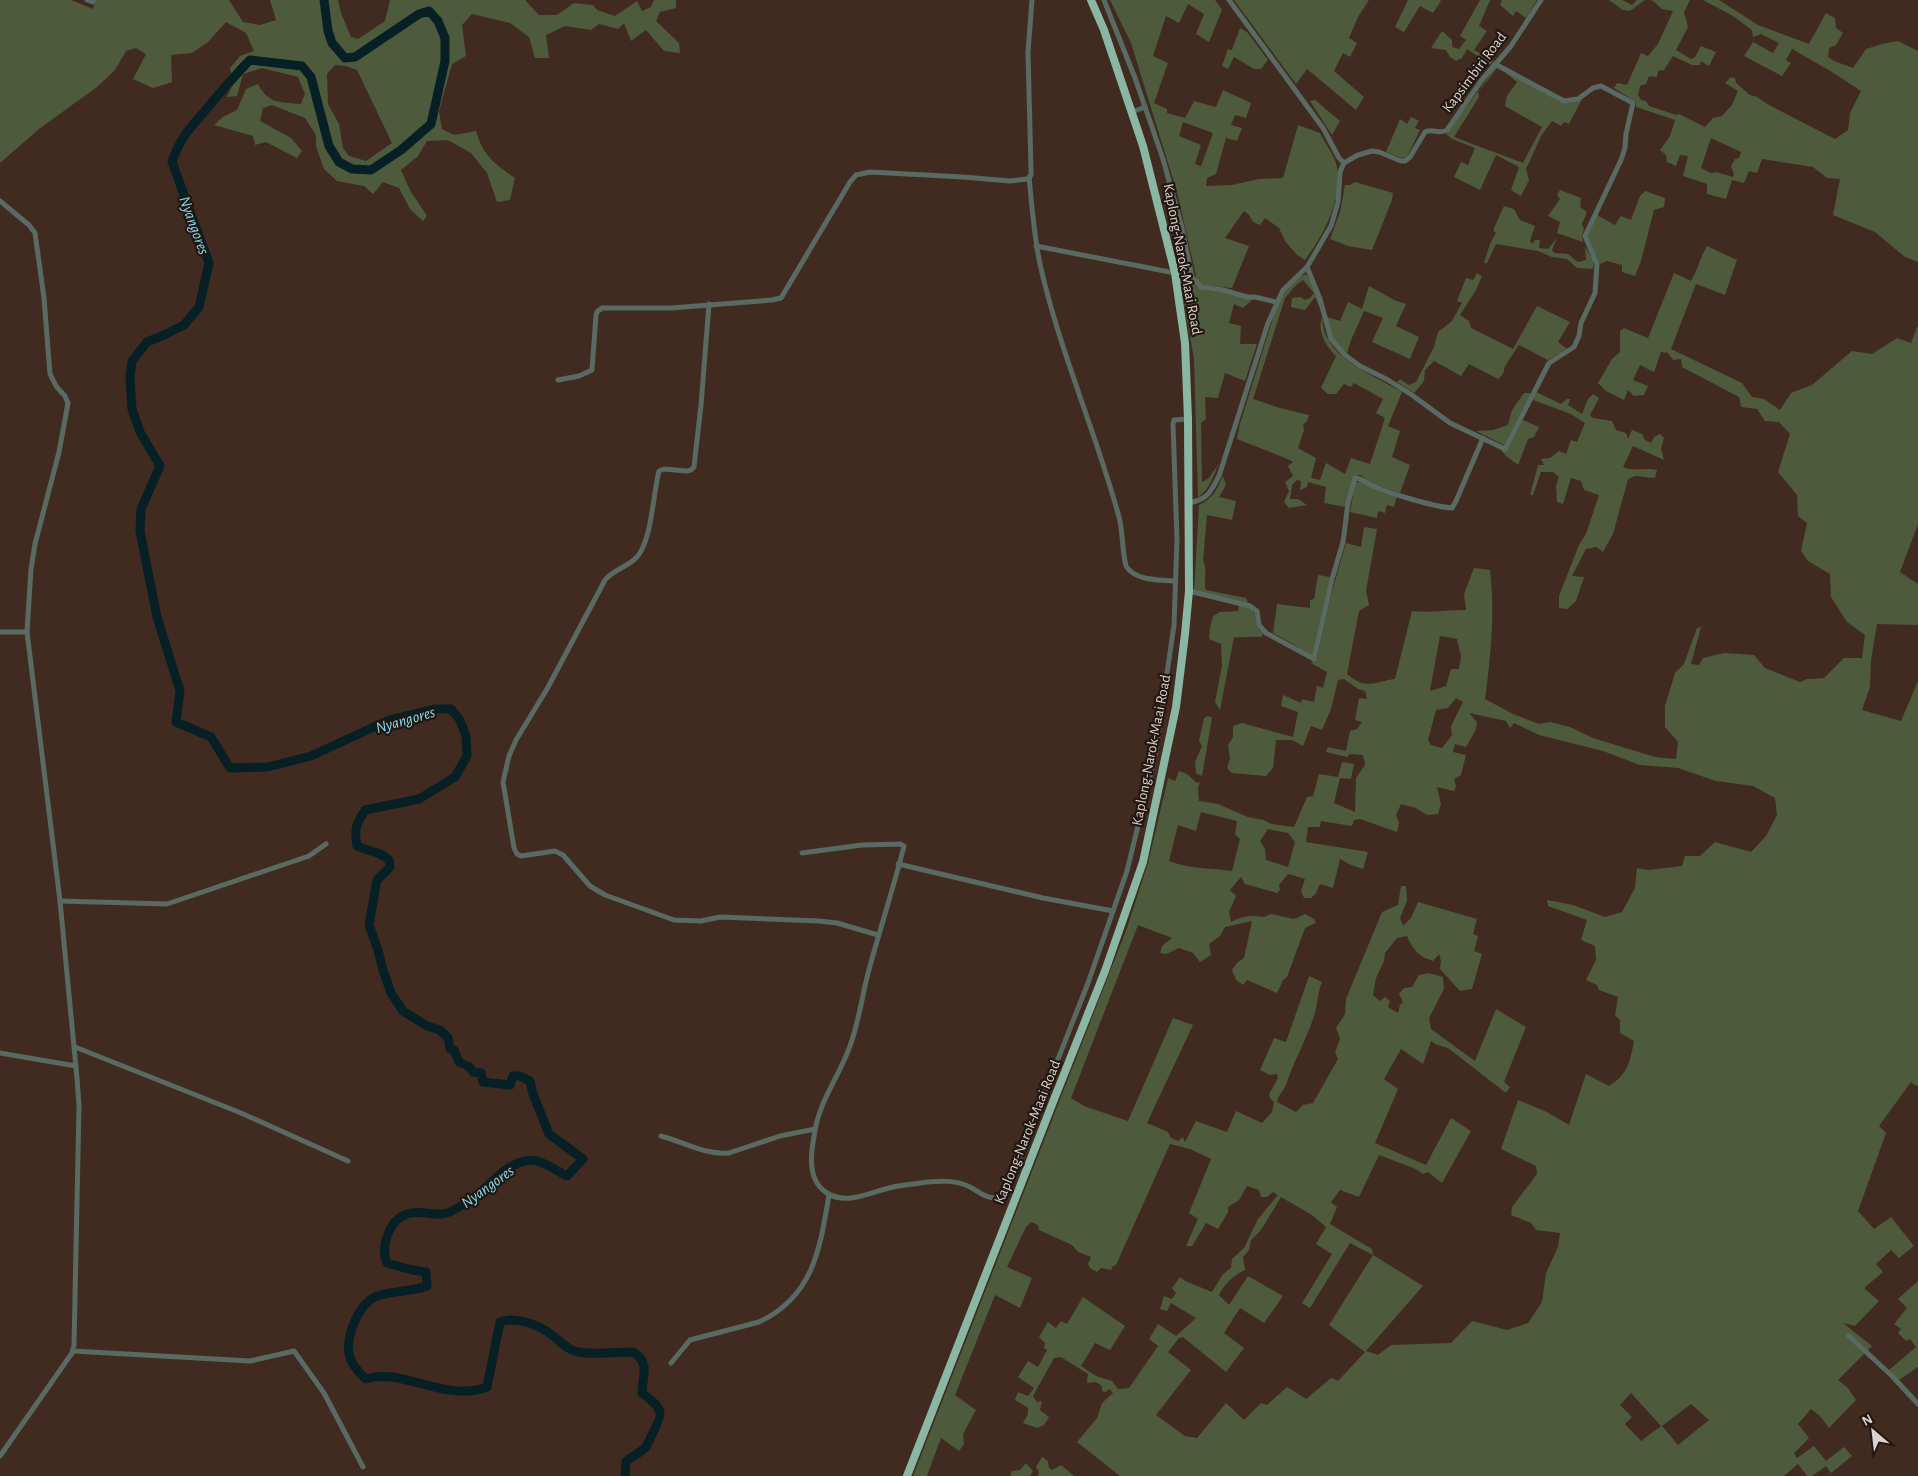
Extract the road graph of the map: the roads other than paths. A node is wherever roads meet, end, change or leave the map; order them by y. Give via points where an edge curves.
1 (87, 0) edge
2 (1032, 0) edge
3 (1091, 0) edge
4 (1104, 0) edge
5 (1229, 0) edge
6 (1541, 0) edge
7 (93, 2) dead end
8 (1495, 64) junction
9 (1145, 107) junction
10 (1132, 112) junction
11 (1344, 163) junction
12 (1030, 178) junction
13 (0, 201) edge
14 (1036, 246) junction
15 (1307, 267) junction
16 (1189, 269) junction
17 (1175, 273) junction
18 (1276, 302) junction
19 (709, 304) junction
20 (558, 380) dead end
21 (1188, 419) junction
22 (1483, 438) junction
23 (1189, 503) junction
24 (1176, 581) junction
25 (1189, 591) junction
26 (0, 632) edge
27 (27, 632) junction
28 (1165, 691) junction
29 (1178, 691) junction
30 (1146, 793) junction
31 (1157, 796) junction
32 (326, 844) dead end
33 (802, 853) dead end
34 (898, 864) junction
35 (60, 901) junction
36 (1113, 912) junction
37 (878, 935) junction
38 (75, 1046) junction
39 (0, 1053) edge
40 (76, 1066) junction
41 (815, 1129) junction
42 (660, 1136) dead end
43 (348, 1161) dead end
44 (828, 1195) junction
45 (1849, 1336) dead end
46 (73, 1351) junction
47 (671, 1363) dead end
48 (1918, 1404) edge
49 (0, 1456) edge
50 (363, 1467) dead end
51 (907, 1476) edge

1 - 7 street
2 - 12 street via 1028,52
3 - 10 highway, Kaplong-Narok-Maai Road
4 - 9 street
5 - 11 street via 1323,128
6 - 8 street, Kapsimbiri Road
8 - 11 street, Kapsimbiri Road via 1447,130 1425,132 1408,159 1400,161 1372,151
8 - 22 street via 1564,101 1601,86 1633,104 1626,148 1584,236 1596,259 1597,284 1576,342 1549,363 1505,449
9 - 10 street
9 - 16 street via 1172,189
10 - 17 highway, Kaplong-Narok-Maai Road via 1153,180
11 - 15 street via 1331,226
12 - 14 street
12 - 19 street via 1010,181 861,173 850,182 784,296 772,300
13 - 27 street via 35,233 50,374 68,403 35,544
14 - 17 street
14 - 24 street via 1067,360 1119,518 1126,566 1138,576
15 - 18 street
15 - 22 street via 1331,339 1345,355 1450,422
16 - 17 street
16 - 18 street via 1194,282 1202,287
17 - 21 highway, Kaplong-Narok-Maai Road via 1185,343
18 - 23 street via 1219,476 1208,496
19 - 20 street via 670,308 602,308 596,316 592,370
19 - 37 street via 694,467 691,470 659,471 654,506 641,551 634,560 605,580 516,740 503,782 514,848 521,856 558,851 590,886 605,895 674,920 701,921 720,917 819,921
21 - 23 highway, Kaplong-Narok-Maai Road
21 - 24 street via 1174,420 1172,425
22 - 25 street via 1452,508 1391,492 1355,478 1314,659 1266,633 1259,625 1257,611 1250,606
23 - 25 highway, Kaplong-Narok-Maai Road
24 - 28 street via 1173,637
25 - 29 highway, Kaplong-Narok-Maai Road
26 - 27 street
27 - 35 street
28 - 29 street
28 - 30 street
29 - 31 highway, Kaplong-Narok-Maai Road
30 - 31 street
30 - 36 street via 1127,871
31 - 51 highway, Kaplong-Narok-Maai Road via 1143,862 1105,971
32 - 35 street via 309,856 167,904
33 - 34 street via 900,844 904,846
34 - 36 street
34 - 37 street
35 - 38 street
36 - 44 street via 1019,1158 998,1196 987,1197 952,1181 891,1187 853,1198
37 - 41 street via 852,1041
38 - 40 street
38 - 43 street via 241,1113
39 - 40 street
40 - 46 street via 79,1106
41 - 42 street via 720,1154
41 - 44 street via 812,1175
44 - 47 street via 817,1257 809,1275 791,1299 759,1322 690,1340
45 - 48 street
46 - 49 street
46 - 50 street via 250,1361 294,1351 324,1393

